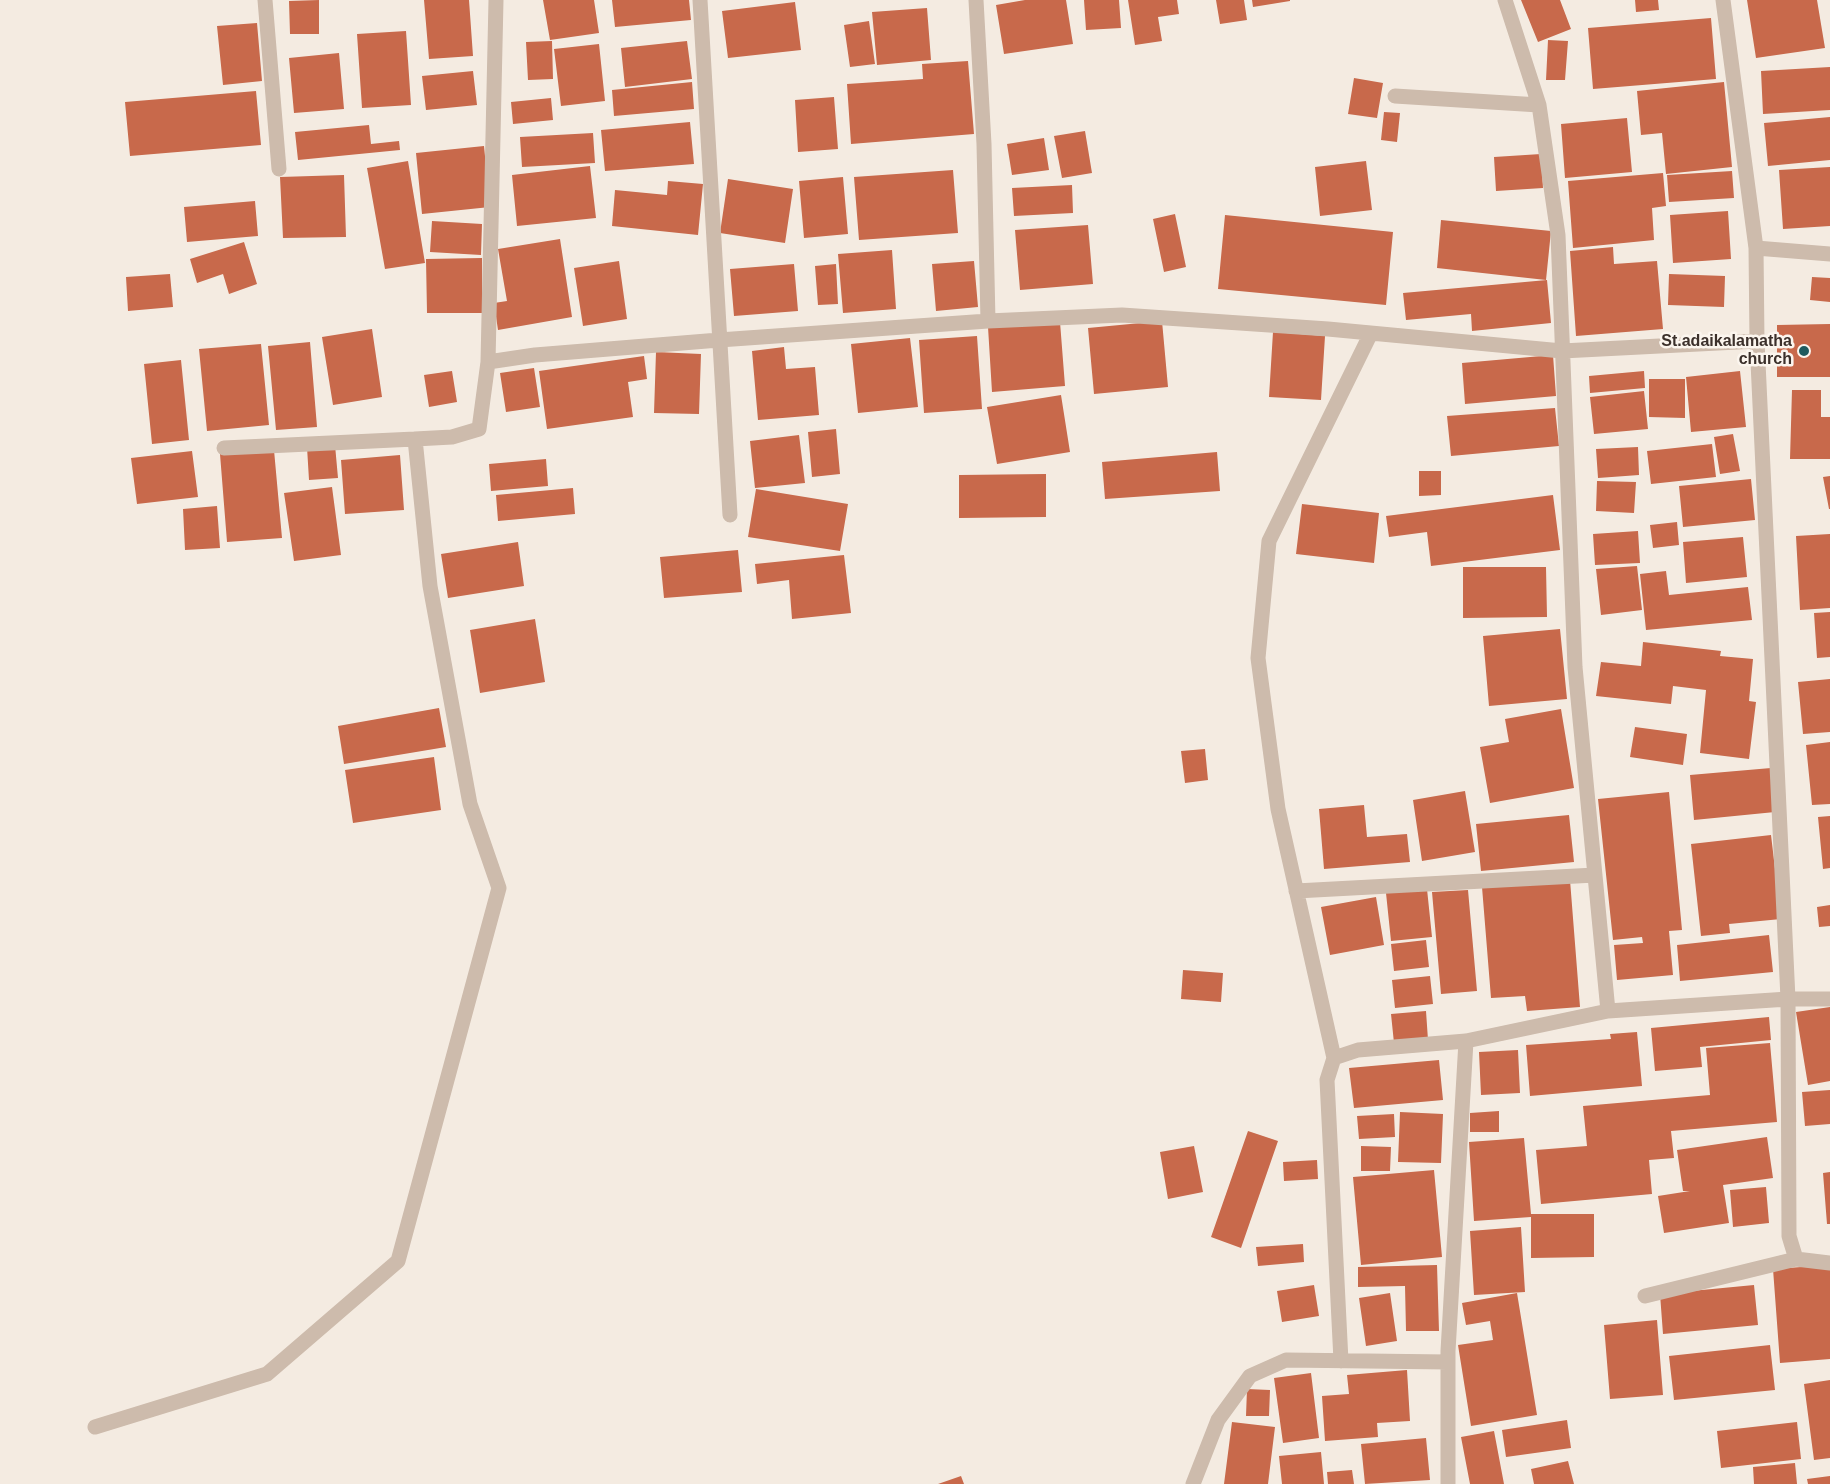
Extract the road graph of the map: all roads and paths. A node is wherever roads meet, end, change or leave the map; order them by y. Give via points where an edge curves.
1 (265, 0) edge
2 (496, 0) edge
3 (700, 0) edge
4 (976, 0) edge
5 (1505, 0) edge
6 (1723, 0) edge
7 (1395, 96) dead end
8 (1539, 105) junction
9 (279, 169) dead end
10 (1756, 248) junction
11 (1830, 254) edge
12 (988, 321) junction
13 (1371, 333) junction
14 (719, 340) junction
15 (1757, 341) junction
16 (1562, 351) junction
17 (488, 362) junction
18 (415, 438) junction
19 (224, 448) dead end
20 (730, 515) dead end
21 (1595, 875) junction
22 (1296, 891) junction
23 (1788, 999) junction
24 (1830, 999) edge
25 (1608, 1011) junction
26 (1466, 1041) junction
27 (1334, 1058) junction
28 (1796, 1259) junction
29 (1830, 1263) edge
30 (1645, 1296) dead end
31 (1341, 1361) junction
32 (1448, 1362) junction
33 (94, 1426) dead end
34 (1193, 1484) edge
35 (1448, 1484) edge

1 - 9 street
2 - 17 street
3 - 14 street
4 - 12 street
5 - 8 street
6 - 10 street
7 - 8 street
8 - 16 street via 1558,235
10 - 11 street
10 - 15 street
12 - 13 street via 1122,315
12 - 14 street
13 - 16 street
13 - 22 street via 1269,541 1258,658 1278,809
14 - 17 street
14 - 20 street
15 - 16 street
15 - 23 street
16 - 21 street via 1575,667
17 - 18 street via 479,429 452,437
18 - 19 street
18 - 33 street via 430,586 470,804 499,888 398,1261 267,1374
21 - 22 street
21 - 25 street
22 - 27 street
23 - 24 street
23 - 25 street
23 - 28 street via 1789,1236
25 - 26 street
26 - 27 street via 1358,1050
26 - 32 street
27 - 31 street via 1327,1080
28 - 29 street
28 - 30 street
31 - 32 street
31 - 34 street via 1286,1360 1250,1376 1218,1420
32 - 35 street

